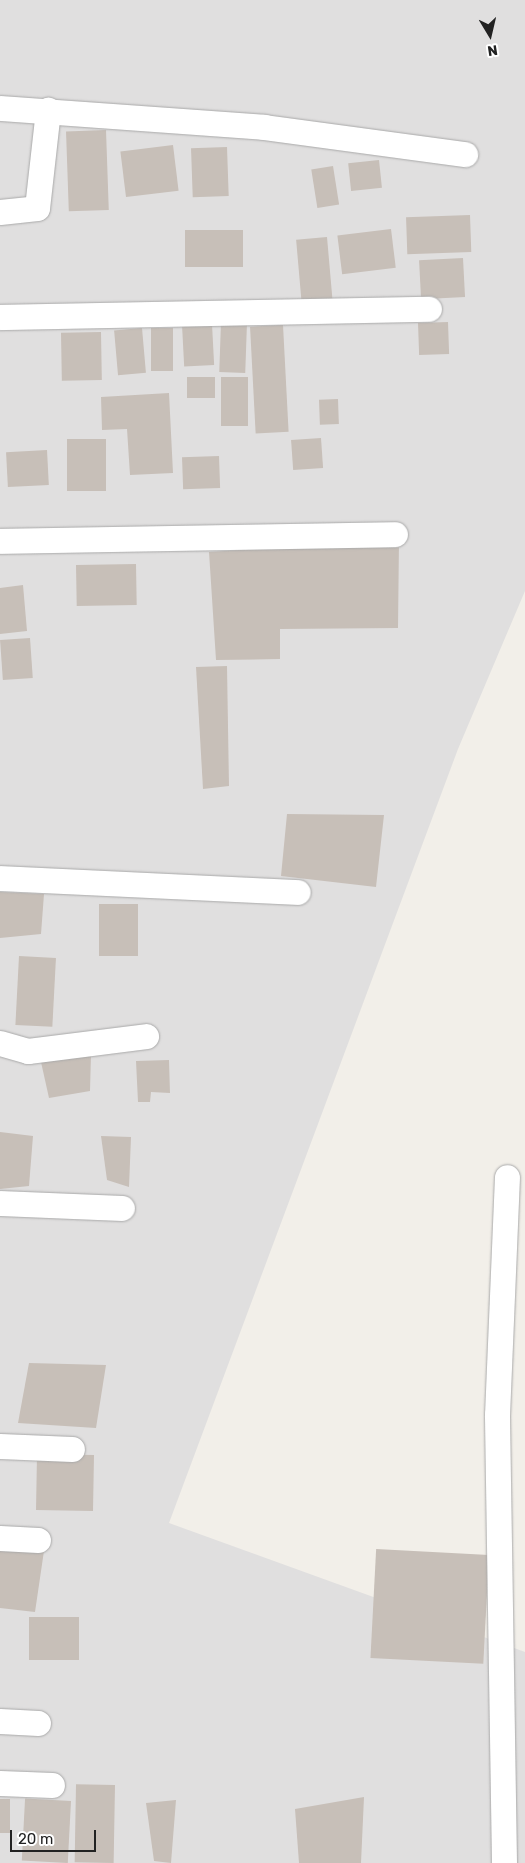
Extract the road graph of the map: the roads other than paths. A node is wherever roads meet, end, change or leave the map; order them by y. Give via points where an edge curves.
1 (0, 108) edge
2 (48, 110) junction
3 (465, 154) dead end
4 (0, 212) edge
5 (429, 309) dead end
6 (0, 317) edge
7 (395, 534) dead end
8 (0, 541) edge
9 (0, 878) edge
10 (298, 892) dead end
11 (146, 1036) dead end
12 (0, 1043) edge
13 (507, 1177) dead end
14 (0, 1202) edge
15 (122, 1208) dead end
16 (0, 1446) edge
17 (72, 1449) dead end
18 (0, 1538) edge
19 (38, 1540) dead end
20 (0, 1721) edge
21 (38, 1722) dead end
22 (0, 1783) edge
23 (52, 1785) dead end
24 (504, 1863) edge

1 - 2 street
2 - 3 street via 264,127
2 - 4 street via 37,208
5 - 6 street
7 - 8 street
9 - 10 street
11 - 12 street via 28,1051
13 - 24 street via 497,1415
14 - 15 street
16 - 17 street
18 - 19 street
20 - 21 street
22 - 23 street

